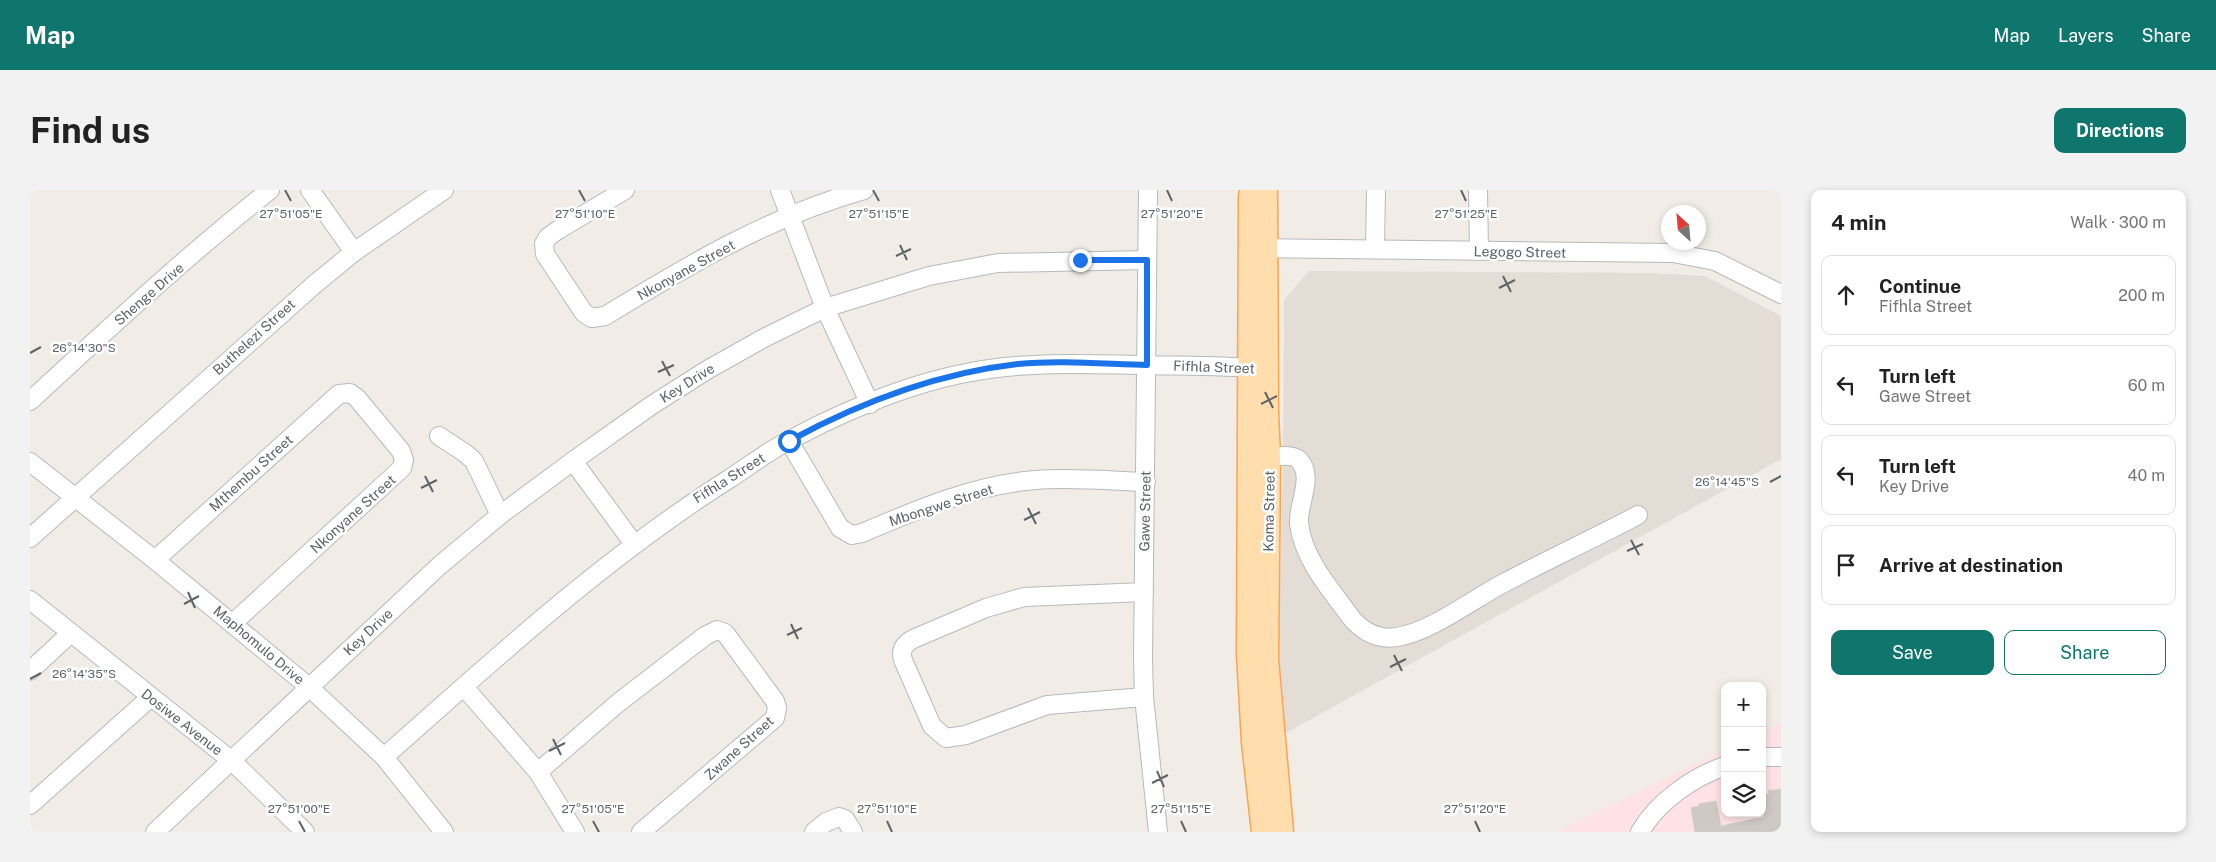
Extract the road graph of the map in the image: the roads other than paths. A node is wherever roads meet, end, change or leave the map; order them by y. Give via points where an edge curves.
1 (270, 190) edge
2 (310, 190) edge
3 (444, 190) edge
4 (625, 190) edge
5 (780, 190) edge
6 (864, 190) edge
7 (1148, 190) edge
8 (1250, 190) edge
9 (1266, 190) edge
10 (1376, 190) edge
11 (1478, 190) edge
12 (791, 215) junction
13 (1258, 248) junction
14 (1375, 249) junction
15 (354, 252) junction
16 (1478, 252) junction
17 (1147, 260) junction
18 (1781, 294) edge
19 (825, 308) junction
20 (1147, 365) junction
21 (1259, 368) junction
22 (350, 393) joint
23 (30, 401) edge
24 (870, 404) junction
25 (439, 436) dead end
26 (789, 441) junction
27 (1259, 459) junction
28 (573, 461) junction
29 (30, 462) edge
30 (1146, 482) junction
31 (75, 498) junction
32 (1638, 515) dead end
33 (500, 516) junction
34 (30, 538) edge
35 (634, 544) junction
36 (155, 560) junction
37 (1144, 592) junction
38 (30, 600) edge
39 (233, 623) junction
40 (71, 633) junction
41 (30, 671) edge
42 (309, 687) junction
43 (464, 687) junction
44 (151, 696) junction
45 (1144, 697) junction
46 (384, 757) junction
47 (1766, 757) edge
48 (1781, 757) edge
49 (232, 761) junction
50 (1721, 768) edge
51 (538, 772) junction
52 (30, 805) edge
53 (850, 827) edge
54 (159, 831) edge
55 (305, 832) edge
56 (444, 832) edge
57 (575, 832) edge
58 (641, 832) edge
59 (814, 832) edge
60 (1158, 832) edge
61 (1263, 832) edge
62 (1282, 832) edge
63 (1640, 832) edge

1 - 23 street, Shenge Drive
2 - 15 street
3 - 15 street, Buthelezi Street
4 - 12 street, Nkonyane Street via 558,230 543,246 584,313 592,318 605,316 720,250
5 - 12 street
6 - 12 street, Nkonyane Street
7 - 17 street, Gawe Street
8 - 13 main road, Koma Street
9 - 13 main road, Koma Street
10 - 14 street
11 - 16 street
12 - 19 street
13 - 14 street, Legogo Street
13 - 21 main road, Koma Street
14 - 16 street, Legogo Street
15 - 31 street, Buthelezi Street
16 - 18 street, Legogo Street via 1693,256 1727,266
17 - 19 street, Key Drive via 998,263 928,276
17 - 20 street, Gawe Street
19 - 24 street
19 - 28 street, Key Drive via 707,370
20 - 21 street, Fifhla Street
20 - 24 street, Fifhla Street via 1019,364 955,376
20 - 30 street, Gawe Street
21 - 27 main road, Koma Street
22 - 36 street, Mthembu Street via 336,396
22 - 39 street, Nkonyane Street via 399,448 404,460 402,468
24 - 26 street, Fifhla Street
25 - 33 street via 465,452 474,462
26 - 30 street, Mbongwe Street via 840,528 852,535 939,503 1020,482 1047,479
26 - 35 street, Fifhla Street via 689,503
27 - 32 street via 1294,457 1300,462 1305,478 1300,524 1306,551 1353,620 1372,635 1384,638 1416,631
27 - 61 main road, Koma Street via 1248,654
27 - 62 main road, Koma Street via 1271,724
28 - 33 street, Key Drive
28 - 35 street
29 - 31 street, Maphomulo Drive
30 - 37 street, Gawe Street
31 - 34 street, Buthelezi Street
31 - 36 street, Maphomulo Drive
33 - 42 street, Key Drive via 439,566
35 - 43 street, Fifhla Street via 549,612
36 - 39 street, Maphomulo Drive
37 - 45 street, Gawe Street
37 - 45 street via 1041,594 1014,599 913,638 902,648 903,660 932,726 946,738 966,735 1047,705
38 - 40 street, Dosiwe Avenue
39 - 42 street, Maphomulo Drive
40 - 41 street
40 - 44 street, Dosiwe Avenue
42 - 46 street, Maphomulo Drive
42 - 49 street, Key Drive
43 - 46 street, Fifhla Street
43 - 51 street
44 - 49 street, Dosiwe Avenue
44 - 52 street
45 - 60 street, Gawe Street
46 - 56 street, Maphomulo Drive
47 - 48 street
49 - 54 street, Key Drive
49 - 55 street, Dosiwe Avenue
50 - 63 street via 1699,777 1671,797
51 - 57 street
51 - 58 street, Zwane Street via 618,703 705,636 717,630 728,635 775,701 777,714 766,728
53 - 59 street via 842,818 835,818

